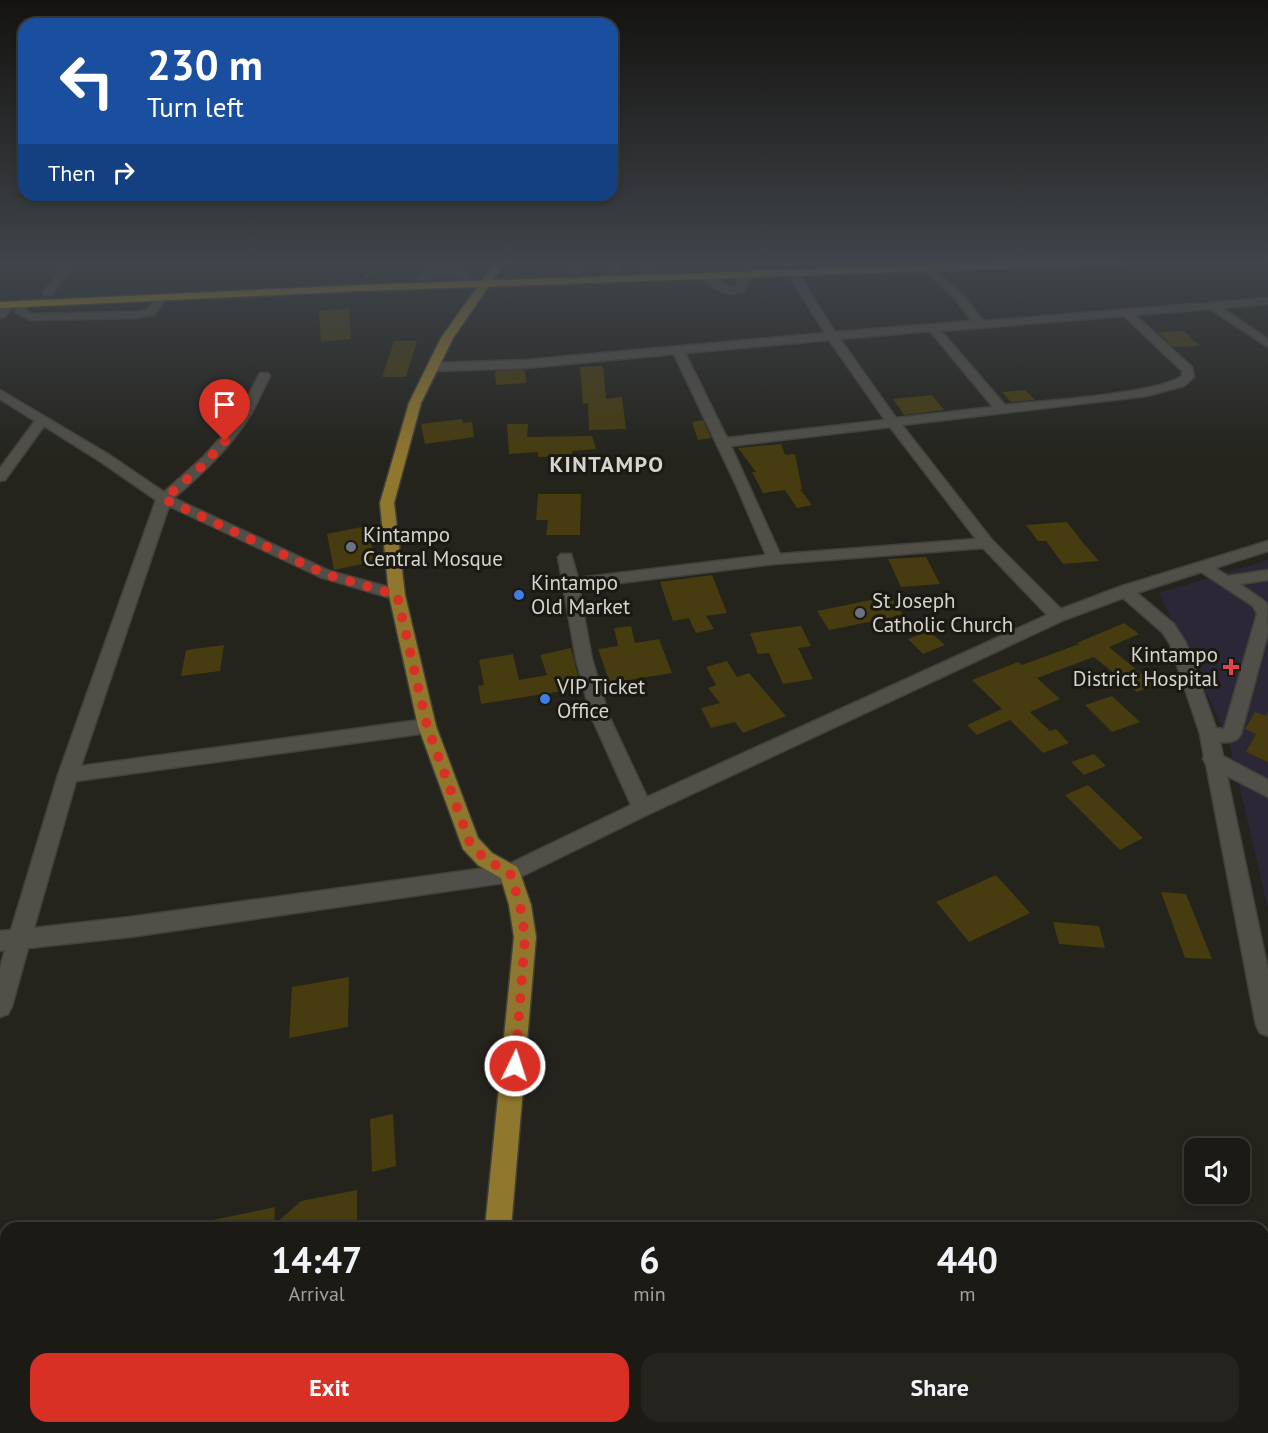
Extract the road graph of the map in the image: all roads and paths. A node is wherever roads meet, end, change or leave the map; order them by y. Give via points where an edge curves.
1 (454, 328) edge
2 (827, 328) edge
3 (933, 328) joint
4 (1143, 328) edge
5 (1244, 328) edge
6 (832, 336) junction
7 (1268, 344) edge
8 (678, 350) junction
9 (433, 367) junction
10 (264, 376) dead end
11 (0, 394) edge
12 (1002, 410) junction
13 (42, 420) junction
14 (892, 421) junction
15 (721, 443) junction
16 (0, 477) edge
17 (164, 499) junction
18 (987, 543) junction
19 (1268, 546) edge
20 (566, 557) dead end
21 (775, 559) junction
22 (1202, 566) junction
23 (1268, 575) edge
24 (1224, 581) junction
25 (571, 584) junction
26 (1125, 591) junction
27 (397, 595) junction
28 (1263, 598) edge
29 (1058, 616) junction
30 (427, 726) junction
31 (1209, 734) junction
32 (1212, 759) junction
33 (68, 775) junction
34 (1268, 789) edge
35 (642, 808) junction
36 (510, 873) junction
37 (10, 940) edge
38 (0, 1006) edge
39 (1268, 1025) edge
40 (499, 1222) edge

1 - 9 main road
2 - 6 street
3 - 6 street
3 - 12 street
4 - 12 street via 1181,362 1188,377 1146,392
5 - 7 street
6 - 8 street
6 - 14 street
8 - 9 street via 526,364
8 - 15 street
9 - 27 main road via 409,422 387,503
10 - 17 street via 225,441
11 - 13 street
12 - 14 street
13 - 16 street
13 - 17 street
14 - 15 street
14 - 18 street
15 - 21 street
17 - 27 street via 325,574
17 - 33 street
18 - 21 street
18 - 29 street
19 - 22 street
20 - 25 street
21 - 25 street
22 - 24 street
22 - 26 street
23 - 24 street
24 - 28 street
25 - 35 street via 584,659 600,716
26 - 29 street
26 - 31 street via 1168,628 1178,643
27 - 30 main road
28 - 31 street via 1265,614 1232,734
29 - 35 street
30 - 33 street
30 - 36 main road via 470,843 485,859
31 - 32 street
32 - 34 street
32 - 39 street
33 - 37 street
35 - 36 street
36 - 37 street via 130,927
36 - 40 main road via 525,937
37 - 38 street

